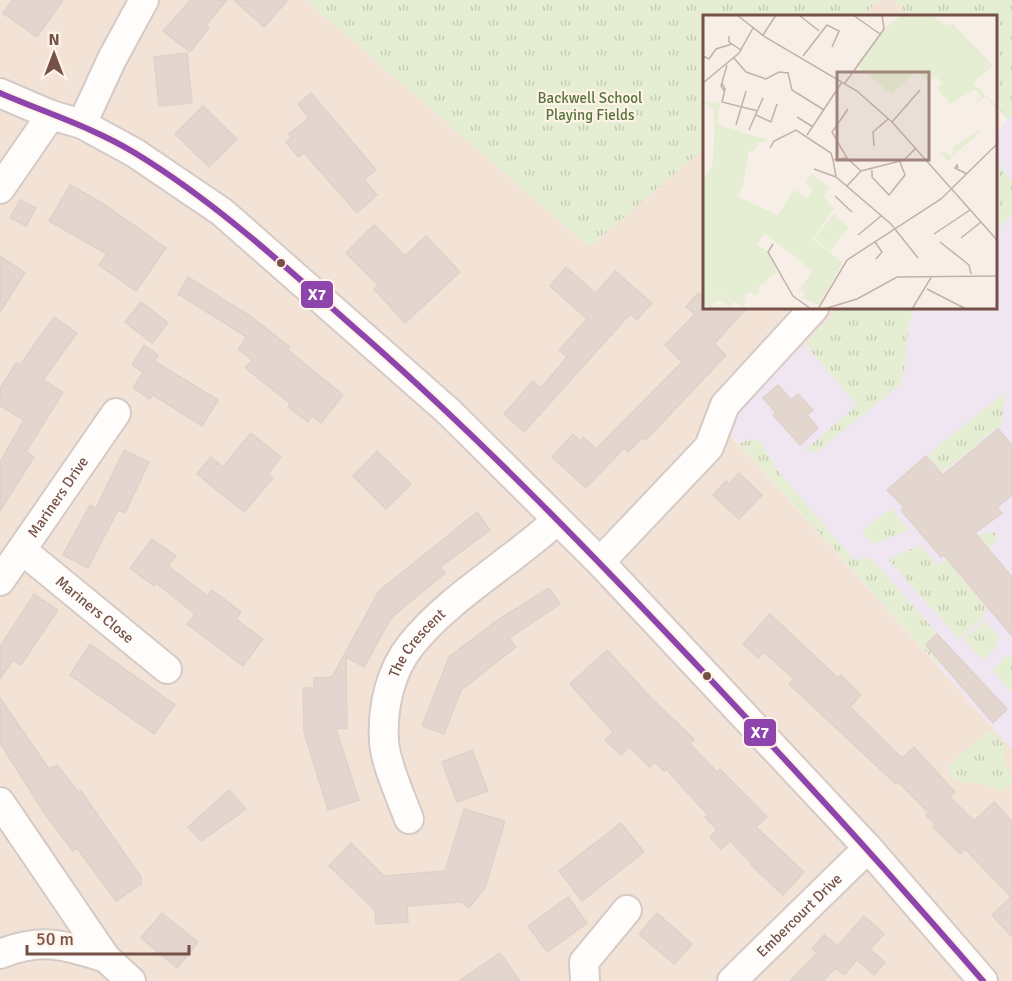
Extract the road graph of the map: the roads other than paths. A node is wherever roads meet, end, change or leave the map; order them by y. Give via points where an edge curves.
1 (144, 0) edge
2 (0, 93) edge
3 (51, 115) junction
4 (82, 124) junction
5 (0, 189) edge
6 (813, 309) edge
7 (116, 413) dead end
8 (558, 520) junction
9 (22, 550) junction
10 (600, 562) junction
11 (0, 581) edge
12 (167, 669) dead end
13 (0, 802) edge
14 (410, 819) dead end
15 (868, 848) junction
16 (627, 910) dead end
17 (0, 954) edge
18 (106, 958) junction
19 (131, 981) edge
20 (585, 981) edge
21 (732, 981) edge
22 (983, 981) edge

1 - 4 street
2 - 3 street
3 - 4 street
3 - 5 street
4 - 8 street via 135,153 222,212 448,411
6 - 10 street via 725,405 709,447
7 - 9 street, Mariners Drive
8 - 10 street
8 - 14 street, The Crescent via 450,607 411,645 395,672 385,704 384,743
9 - 11 street, Mariners Drive
9 - 12 street, Mariners Close
10 - 15 street
13 - 18 street
15 - 21 street, Embercourt Drive
15 - 22 street
16 - 20 street via 584,962
17 - 18 street via 19,946 59,943
18 - 19 street

